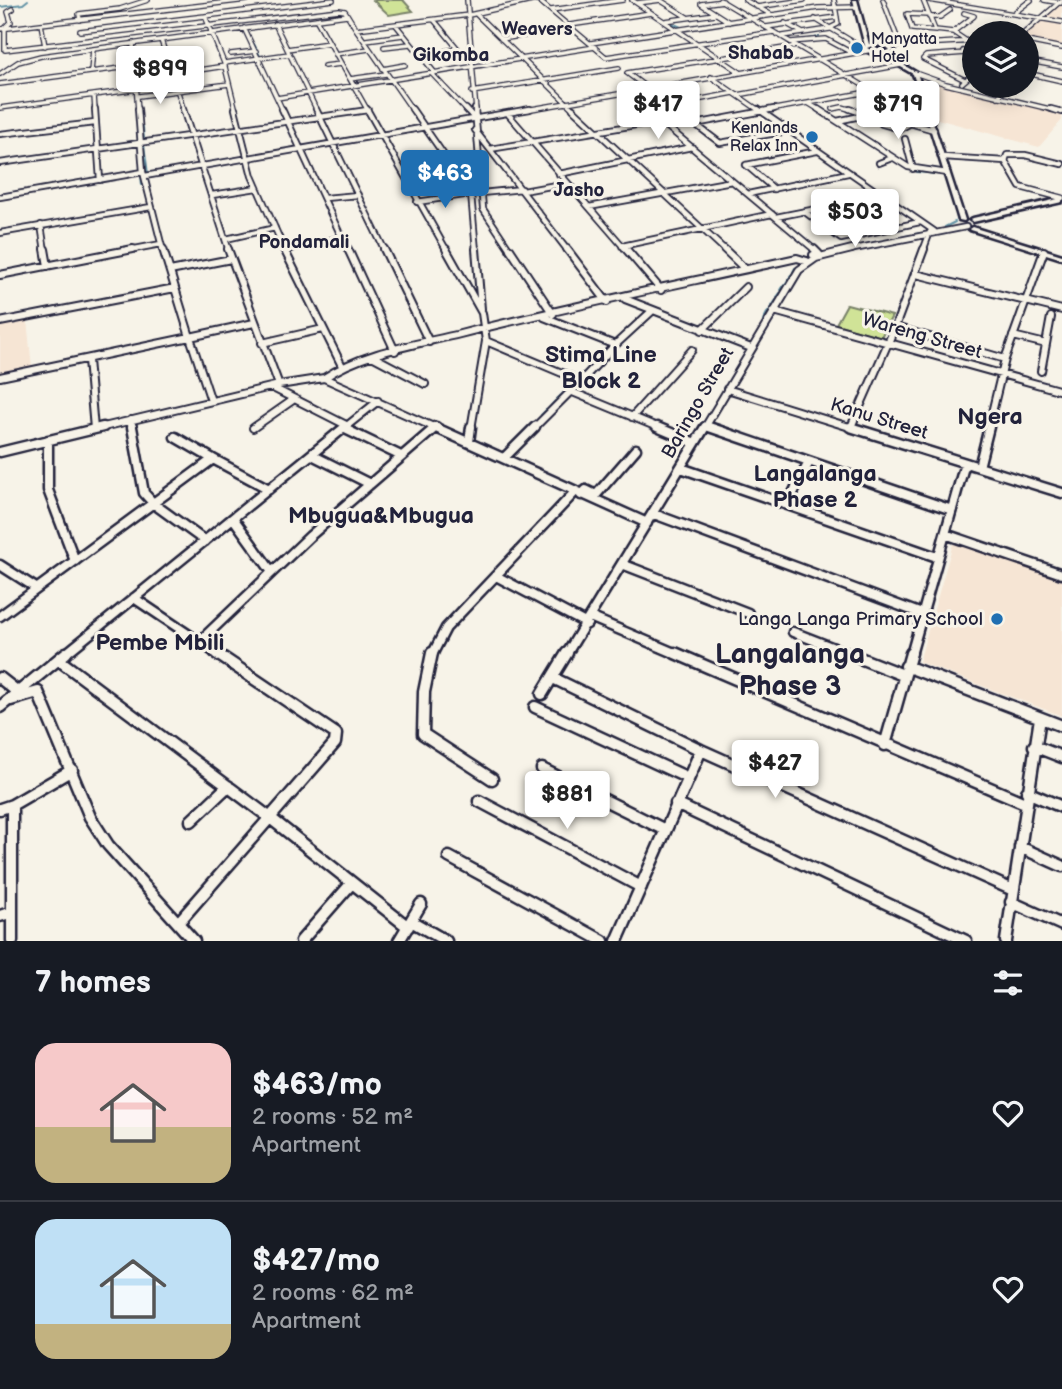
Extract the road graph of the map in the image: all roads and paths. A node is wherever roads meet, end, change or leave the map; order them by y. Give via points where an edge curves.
1 (148, 0) edge
2 (181, 0) edge
3 (247, 0) edge
4 (285, 0) edge
5 (333, 0) edge
6 (467, 0) edge
7 (537, 0) edge
8 (623, 0) edge
9 (632, 0) edge
10 (661, 0) edge
11 (723, 0) edge
12 (745, 0) edge
13 (778, 0) edge
14 (804, 0) edge
15 (834, 0) edge
16 (855, 0) edge
17 (883, 0) edge
18 (923, 0) edge
19 (929, 0) edge
20 (993, 0) edge
21 (1031, 0) edge
22 (1044, 0) edge
23 (515, 1) edge
24 (217, 2) edge
25 (1061, 2) edge
26 (118, 3) dead end
27 (637, 3) junction
28 (784, 3) junction
29 (126, 5) junction
30 (289, 6) junction
31 (836, 6) junction
32 (757, 7) junction
33 (857, 7) junction
34 (982, 7) junction
35 (184, 8) junction
36 (818, 8) junction
37 (13, 9) dead end
38 (1054, 9) junction
39 (551, 10) junction
40 (950, 10) dead end
41 (1062, 10) edge
42 (651, 13) junction
43 (964, 13) dead end
44 (1014, 13) junction
45 (476, 14) junction
46 (716, 14) junction
47 (347, 15) junction
48 (469, 15) junction
49 (772, 15) junction
50 (205, 16) junction
51 (296, 16) junction
52 (929, 16) junction
53 (974, 16) junction
54 (687, 17) junction
55 (837, 17) junction
56 (188, 18) junction
57 (316, 19) junction
58 (752, 19) junction
59 (815, 19) junction
60 (1042, 19) junction
61 (79, 20) junction
62 (433, 20) junction
63 (663, 21) junction
64 (1039, 21) edge
65 (729, 22) junction
66 (1062, 22) edge
67 (786, 23) junction
68 (41, 24) junction
69 (275, 24) junction
70 (396, 25) junction
71 (571, 27) junction
72 (766, 27) junction
73 (244, 28) junction
74 (830, 28) junction
75 (3, 29) edge
76 (356, 29) junction
77 (676, 29) junction
78 (211, 30) junction
79 (80, 31) junction
80 (936, 31) junction
81 (774, 32) junction
82 (953, 32) junction
83 (803, 33) junction
84 (403, 35) junction
85 (782, 36) junction
86 (962, 38) edge
87 (501, 39) junction
88 (3, 40) edge
89 (161, 40) junction
90 (366, 40) dead end
91 (790, 42) junction
92 (962, 42) edge
93 (82, 43) junction
94 (133, 43) junction
95 (329, 43) junction
96 (697, 43) junction
97 (951, 43) junction
98 (1039, 43) edge
99 (410, 44) junction
100 (593, 45) junction
101 (900, 45) junction
102 (47, 46) junction
103 (797, 46) junction
104 (888, 46) junction
105 (384, 47) dead end
106 (866, 48) junction
107 (1062, 48) edge
108 (93, 49) junction
109 (369, 49) junction
110 (458, 49) junction
111 (962, 50) edge
112 (256, 51) junction
113 (288, 51) junction
114 (962, 53) edge
115 (56, 54) junction
116 (231, 54) dead end
117 (335, 54) junction
118 (852, 54) junction
119 (881, 54) junction
120 (419, 55) junction
121 (472, 56) junction
122 (606, 57) junction
123 (259, 58) junction
124 (520, 58) junction
125 (717, 58) junction
126 (819, 59) junction
127 (1039, 63) edge
128 (341, 64) junction
129 (225, 65) junction
130 (405, 65) dead end
131 (901, 65) junction
132 (136, 66) junction
133 (324, 66) dead end
134 (473, 66) junction
135 (1062, 67) edge
136 (619, 68) junction
137 (385, 71) junction
138 (91, 72) junction
139 (740, 72) junction
140 (1, 73) edge
141 (627, 73) junction
142 (915, 73) junction
143 (173, 74) junction
144 (433, 74) junction
145 (844, 74) junction
146 (1039, 76) edge
147 (711, 77) junction
148 (350, 79) junction
149 (542, 81) junction
150 (962, 81) edge
151 (1062, 81) edge
152 (392, 82) junction
153 (0, 84) edge
154 (229, 84) junction
155 (354, 87) junction
156 (647, 87) junction
157 (962, 88) edge
158 (138, 89) junction
159 (178, 91) junction
160 (874, 91) junction
161 (472, 92) junction
162 (308, 93) junction
163 (735, 94) junction
164 (94, 95) junction
165 (139, 96) junction
166 (277, 98) junction
167 (1002, 98) edge
168 (808, 103) junction
169 (567, 104) junction
170 (670, 105) junction
171 (0, 108) edge
172 (832, 109) dead end
173 (368, 110) junction
174 (762, 112) junction
175 (1062, 112) edge
176 (877, 114) junction
177 (509, 115) junction
178 (869, 115) junction
179 (322, 117) junction
180 (474, 120) junction
181 (660, 121) junction
182 (836, 121) junction
183 (95, 123) junction
184 (288, 123) junction
185 (882, 124) dead end
186 (909, 124) junction
187 (241, 129) junction
188 (424, 130) junction
189 (475, 130) junction
190 (934, 130) junction
191 (596, 131) junction
192 (788, 131) junction
193 (0, 134) edge
194 (192, 136) junction
195 (383, 136) junction
196 (905, 139) dead end
197 (531, 142) junction
198 (141, 143) junction
199 (334, 144) junction
200 (692, 147) junction
201 (97, 149) junction
202 (302, 149) junction
203 (490, 149) junction
204 (817, 151) junction
205 (248, 158) junction
206 (892, 158) junction
207 (943, 158) junction
208 (629, 160) junction
209 (1005, 161) junction
210 (0, 163) edge
211 (879, 163) dead end
212 (1062, 164) edge
213 (203, 166) junction
214 (913, 169) junction
215 (848, 173) junction
216 (947, 173) junction
217 (144, 174) junction
218 (559, 174) junction
219 (100, 180) junction
220 (464, 180) junction
221 (732, 181) junction
222 (567, 183) junction
223 (257, 188) junction
224 (419, 188) dead end
225 (774, 188) junction
226 (523, 190) junction
227 (665, 193) junction
228 (471, 194) junction
229 (480, 194) junction
230 (748, 194) junction
231 (212, 195) junction
232 (358, 195) junction
233 (882, 196) junction
234 (0, 197) edge
235 (325, 198) junction
236 (1062, 199) edge
237 (417, 202) junction
238 (151, 207) junction
239 (589, 207) junction
240 (805, 212) junction
241 (774, 216) junction
242 (920, 222) junction
243 (968, 223) junction
244 (41, 225) junction
245 (275, 228) junction
246 (701, 228) junction
247 (932, 232) junction
248 (0, 233) edge
249 (341, 238) junction
250 (226, 239) junction
251 (842, 239) junction
252 (161, 244) junction
253 (622, 246) junction
254 (285, 250) junction
255 (853, 250) junction
256 (1044, 251) junction
257 (1062, 257) edge
258 (231, 259) junction
259 (805, 260) junction
260 (48, 266) junction
261 (745, 269) junction
262 (170, 271) junction
263 (916, 274) junction
264 (0, 275) edge
265 (746, 287) dead end
266 (175, 288) junction
267 (661, 290) junction
268 (623, 298) junction
269 (1024, 300) junction
270 (607, 302) junction
271 (1062, 310) edge
272 (652, 311) junction
273 (775, 311) junction
274 (482, 313) junction
275 (553, 314) junction
276 (543, 317) junction
277 (1051, 317) dead end
278 (0, 322) edge
279 (254, 323) junction
280 (895, 327) junction
281 (484, 328) junction
282 (323, 329) junction
283 (702, 330) junction
284 (1013, 336) junction
285 (190, 337) junction
286 (486, 341) junction
287 (429, 342) junction
288 (261, 343) junction
289 (888, 343) junction
290 (1046, 344) junction
291 (615, 345) junction
292 (751, 348) junction
293 (692, 350) dead end
294 (395, 351) junction
295 (372, 356) junction
296 (1005, 359) junction
297 (88, 360) junction
298 (342, 366) junction
299 (1041, 371) dead end
300 (1001, 374) junction
301 (0, 377) edge
302 (324, 378) junction
303 (580, 381) junction
304 (425, 384) dead end
305 (275, 386) junction
306 (727, 389) junction
307 (570, 391) junction
308 (1062, 391) edge
309 (293, 400) junction
310 (211, 401) junction
311 (378, 401) junction
312 (632, 418) junction
313 (131, 420) junction
314 (705, 426) junction
315 (346, 427) junction
316 (436, 427) junction
317 (851, 427) junction
318 (253, 428) dead end
319 (94, 429) junction
320 (175, 437) dead end
321 (48, 440) junction
322 (469, 442) junction
323 (695, 443) junction
324 (636, 449) dead end
325 (0, 452) edge
326 (312, 454) junction
327 (401, 456) junction
328 (504, 458) junction
329 (214, 459) junction
330 (809, 462) junction
331 (965, 463) junction
332 (979, 467) junction
333 (681, 468) junction
334 (370, 484) junction
335 (269, 489) junction
336 (1062, 493) edge
337 (578, 494) junction
338 (154, 504) junction
339 (787, 505) junction
340 (952, 510) junction
341 (654, 514) junction
342 (233, 518) junction
343 (647, 523) junction
344 (945, 534) junction
345 (205, 541) junction
346 (937, 557) junction
347 (75, 561) junction
348 (622, 564) junction
349 (0, 565) edge
350 (272, 572) junction
351 (1062, 574) edge
352 (496, 576) junction
353 (36, 588) junction
354 (134, 598) junction
355 (748, 614) dead end
356 (922, 614) junction
357 (0, 617) edge
358 (589, 620) junction
359 (793, 632) dead end
360 (198, 643) junction
361 (59, 660) junction
362 (904, 671) junction
363 (0, 678) edge
364 (553, 678) junction
365 (19, 693) junction
366 (542, 694) dead end
367 (4, 704) edge
368 (535, 707) dead end
369 (1040, 718) junction
370 (1062, 726) edge
371 (885, 745) junction
372 (1034, 746) junction
373 (701, 750) junction
374 (1062, 757) edge
375 (542, 769) dead end
376 (72, 770) junction
377 (688, 778) junction
378 (492, 779) dead end
379 (228, 786) junction
380 (1027, 792) junction
381 (479, 801) dead end
382 (1025, 803) junction
383 (676, 804) junction
384 (12, 805) junction
385 (1062, 807) edge
386 (0, 809) edge
387 (270, 817) junction
388 (191, 821) dead end
389 (665, 831) junction
390 (1020, 847) junction
391 (449, 856) dead end
392 (1062, 866) edge
393 (351, 884) junction
394 (641, 887) junction
395 (1012, 896) junction
396 (421, 904) dead end
397 (12, 912) junction
398 (0, 916) edge
399 (178, 923) junction
400 (410, 924) junction
401 (1062, 925) edge
402 (1010, 940) edge
403 (12, 941) edge
404 (194, 941) edge
405 (301, 941) edge
406 (399, 941) edge
407 (446, 941) edge
408 (603, 941) edge
409 (617, 941) edge
410 (966, 941) edge

1 - 29 street
2 - 35 street
3 - 24 street
4 - 30 street
5 - 30 street
6 - 48 street
7 - 23 street
7 - 39 street
8 - 39 street
9 - 27 street
10 - 27 street
10 - 54 street
11 - 46 street via 701,4
11 - 58 street
12 - 32 street
13 - 28 street
14 - 28 street
14 - 36 street
15 - 31 street
16 - 33 street
17 - 101 street
18 - 52 street
19 - 34 street
20 - 34 street
21 - 44 street
22 - 25 street
23 - 45 street
24 - 35 street
25 - 38 street
26 - 29 street
27 - 42 street
28 - 32 street
29 - 61 street via 79,14
30 - 50 street
30 - 51 street
31 - 33 street
31 - 36 street
31 - 55 street
32 - 49 street
33 - 106 street
34 - 44 street
34 - 53 street
35 - 56 street
35 - 61 street
36 - 49 street
37 - 75 street via 8,12 11,22
38 - 41 street
38 - 60 street
39 - 71 street
40 - 52 street via 940,17
42 - 63 street
42 - 71 street
43 - 53 street
44 - 60 street
45 - 48 street
45 - 87 street
46 - 54 street
46 - 65 street
47 - 51 street via 342,10
47 - 57 street
47 - 76 street
48 - 62 street
48 - 121 street
49 - 58 street
49 - 67 street
50 - 56 street
50 - 78 street
51 - 78 street
52 - 80 street
52 - 80 street via 907,14 912,29
53 - 82 street
54 - 63 street
55 - 59 street
55 - 74 street via 838,26
56 - 79 street
57 - 69 street
57 - 95 street
58 - 65 street
58 - 72 street
59 - 67 street
59 - 74 street
60 - 64 street
60 - 66 street
61 - 68 street
61 - 79 street
62 - 70 street
62 - 110 street
63 - 77 street
65 - 77 street
67 - 72 street
67 - 83 street
68 - 75 street
68 - 102 street
69 - 73 street
69 - 113 street
70 - 76 street
70 - 84 street
71 - 87 street
71 - 100 street
72 - 81 street
73 - 78 street
73 - 112 street
74 - 83 street
74 - 106 street
75 - 88 street
76 - 109 street
77 - 96 street
77 - 100 street
78 - 89 street
78 - 93 street
78 - 129 street
79 - 93 street
80 - 82 street
81 - 85 street
81 - 96 street
82 - 86 street
83 - 85 street
84 - 90 street
84 - 99 street
85 - 91 street
87 - 124 street
88 - 102 street via 5,50
89 - 94 street
89 - 143 street
91 - 103 street
91 - 118 street via 826,38
92 - 97 street
93 - 102 street
94 - 108 street
94 - 132 street
95 - 113 street
95 - 117 street
96 - 122 street
96 - 125 street
97 - 101 street
97 - 111 street
98 - 107 street
99 - 105 street
99 - 120 street
100 - 122 street
100 - 124 street
101 - 104 street
102 - 115 street via 55,48
103 - 125 street
103 - 126 street
104 - 106 street
104 - 119 street via 893,51
106 - 118 street
106 - 119 street
108 - 115 street
108 - 138 street
109 - 117 street
109 - 137 street
110 - 120 street
110 - 121 street via 464,57
112 - 116 street
112 - 123 street
113 - 123 street
113 - 162 street
114 - 150 street via 923,59
115 - 140 street via 20,61
117 - 128 street
118 - 126 street
119 - 131 street
120 - 144 street
121 - 134 street
122 - 136 street
123 - 129 street
123 - 166 street
124 - 134 street
124 - 149 street
125 - 139 street
125 - 141 street
126 - 139 street
126 - 145 street
127 - 135 street
128 - 133 street
128 - 148 street
129 - 143 street
129 - 154 street
130 - 137 street
131 - 142 street
131 - 145 street
132 - 138 street
132 - 158 street
134 - 144 street
134 - 161 street
136 - 141 street
136 - 149 street
137 - 148 street
137 - 152 street
138 - 153 street
139 - 147 street
141 - 156 street
142 - 157 street
142 - 190 street
143 - 159 street
144 - 152 street
144 - 180 street
145 - 160 street
145 - 163 street
146 - 151 street
147 - 156 street
147 - 163 street
148 - 155 street
149 - 161 street
149 - 169 street
152 - 155 street
152 - 188 street
154 - 159 street
154 - 187 street
155 - 162 street
155 - 173 street
156 - 169 street
156 - 170 street
158 - 164 street
158 - 165 street
159 - 165 street
159 - 194 street
160 - 168 street
160 - 176 street via 901,108
161 - 180 street
162 - 166 street
162 - 179 street
163 - 170 street
163 - 174 street
164 - 171 street
164 - 183 street
165 - 198 street
166 - 184 street
167 - 175 street
168 - 174 street
168 - 182 street
169 - 177 street
169 - 191 street
170 - 181 street via 647,110
172 - 178 street via 842,107
173 - 179 street
173 - 195 street
174 - 192 street
174 - 192 street via 695,125 720,143
176 - 178 street
176 - 186 street
177 - 180 street
177 - 197 street
178 - 182 street
179 - 184 street
179 - 199 street
180 - 188 street
180 - 189 street
181 - 191 street
181 - 200 street
182 - 206 street
183 - 193 street
183 - 201 street
184 - 187 street
184 - 202 street
185 - 186 street via 900,129
186 - 190 street
187 - 194 street
187 - 205 street
188 - 195 street
188 - 220 street
189 - 203 street
189 - 229 street
190 - 207 street
191 - 197 street
191 - 208 street
192 - 204 street
194 - 198 street
194 - 213 street
195 - 199 street
195 - 237 street
196 - 214 street
197 - 203 street
197 - 218 street
198 - 201 street
198 - 217 street
199 - 202 street
199 - 232 street
200 - 208 street
200 - 221 street
201 - 210 street
201 - 219 street
202 - 205 street
202 - 235 street
203 - 226 street
204 - 215 street
204 - 225 street via 746,165
205 - 213 street
205 - 223 street
206 - 211 street
206 - 214 street
207 - 209 street
207 - 216 street
208 - 218 street
208 - 227 street
209 - 212 street via 1009,155 1021,155
209 - 236 street via 1020,187
213 - 217 street
213 - 231 street
214 - 216 street
215 - 225 street
215 - 233 street
216 - 243 street
217 - 219 street
217 - 238 street
218 - 222 street
219 - 234 street
220 - 224 street
220 - 228 street
221 - 227 street
221 - 230 street
222 - 226 street
222 - 239 street
223 - 231 street
223 - 245 street
225 - 230 street
226 - 229 street
226 - 270 street
227 - 239 street
227 - 246 street
228 - 229 street
228 - 237 street
228 - 274 street
229 - 275 street via 489,220
230 - 241 street
231 - 250 street
232 - 235 street
232 - 287 street
233 - 240 street
233 - 242 street
235 - 249 street
236 - 243 street
237 - 274 street
238 - 244 street
238 - 252 street
239 - 253 street
240 - 241 street
240 - 251 street
241 - 246 street
241 - 259 street via 819,254
242 - 247 street
242 - 251 street
243 - 247 street
243 - 256 street
244 - 248 street
244 - 260 street
245 - 250 street
245 - 254 street
246 - 253 street
246 - 261 street
247 - 255 street
247 - 263 street
249 - 254 street
249 - 294 street
250 - 258 street
251 - 255 street
252 - 260 street
252 - 262 street
253 - 267 street
254 - 282 street
255 - 259 street
256 - 257 street
256 - 269 street
258 - 262 street
258 - 279 street
259 - 261 street
259 - 273 street, Baringo Street
260 - 264 street
261 - 267 street
262 - 266 street
263 - 269 street
263 - 280 street
265 - 283 street
266 - 278 street
266 - 285 street
267 - 268 street
268 - 270 street
268 - 272 street
269 - 271 street
269 - 284 street
270 - 275 street
272 - 283 street
272 - 291 street
273 - 289 street, Wareng Street
273 - 292 street, Baringo Street
274 - 281 street
275 - 276 street
276 - 281 street
276 - 291 street
277 - 290 street
279 - 285 street
279 - 288 street
280 - 289 street
280 - 296 street
281 - 286 street
281 - 287 street
282 - 288 street
282 - 298 street
283 - 292 street
284 - 290 street
284 - 296 street
285 - 297 street
285 - 310 street
286 - 303 street
286 - 322 street
287 - 294 street
288 - 305 street
289 - 300 street, Wareng Street
289 - 317 street
290 - 299 street
291 - 303 street
292 - 306 street, Baringo Street
293 - 312 street
294 - 295 street
295 - 298 street
295 - 304 street
296 - 300 street
297 - 301 street
297 - 319 street
298 - 302 street
300 - 308 street, Wareng Street
300 - 332 street
302 - 305 street
302 - 311 street
303 - 307 street
305 - 309 street
305 - 310 street
306 - 314 street, Baringo Street
306 - 317 street, Kanu Street
307 - 312 street
307 - 328 street
309 - 315 street
309 - 318 street
310 - 313 street
311 - 315 street
311 - 316 street
312 - 323 street
313 - 319 street
313 - 338 street via 138,474 144,493
314 - 323 street, Baringo Street
314 - 330 street
315 - 326 street
315 - 327 street
316 - 322 street
316 - 327 street
317 - 331 street, Kanu Street
319 - 321 street
320 - 329 street
321 - 325 street
321 - 347 street via 48,490
322 - 328 street
323 - 333 street, Baringo Street
324 - 337 street via 596,495 586,490
326 - 334 street
326 - 335 street
327 - 334 street
328 - 337 street
329 - 335 street
329 - 338 street
330 - 339 street
330 - 340 street
331 - 332 street, Kanu Street
331 - 340 street
332 - 336 street, Kanu Street
333 - 339 street
333 - 341 street, Baringo Street
334 - 350 street
335 - 342 street
337 - 343 street
337 - 352 street
338 - 345 street
338 - 347 street
339 - 346 street
340 - 344 street
341 - 343 street, Baringo Street
341 - 356 street
342 - 345 street
342 - 350 street
343 - 348 street, Baringo Street
344 - 346 street
344 - 351 street
345 - 354 street
346 - 356 street
347 - 353 street
348 - 355 street
348 - 358 street, Baringo Street
349 - 353 street
350 - 360 street
352 - 358 street
352 - 378 street via 439,638 422,703 424,734
353 - 357 street
354 - 360 street
354 - 361 street
356 - 362 street
358 - 364 street, Baringo Street
358 - 371 street
359 - 362 street
360 - 387 street via 336,734 335,743
361 - 365 street
361 - 379 street
362 - 369 street
362 - 371 street
363 - 365 street
364 - 366 street, Baringo Street
364 - 373 street
365 - 367 street
367 - 376 street via 38,692
368 - 377 street
369 - 370 street
369 - 372 street
371 - 382 street
372 - 374 street
372 - 380 street
373 - 377 street
373 - 395 street
375 - 389 street
376 - 384 street
376 - 399 street via 90,817 108,845
377 - 383 street
379 - 387 street
379 - 388 street
380 - 382 street
380 - 385 street
381 - 394 street
382 - 390 street
383 - 389 street
383 - 410 street
384 - 386 street
384 - 397 street
387 - 393 street
387 - 399 street
389 - 394 street
390 - 392 street
390 - 395 street
391 - 408 street
393 - 400 street
393 - 405 street
394 - 409 street
395 - 401 street
395 - 402 street
396 - 400 street
397 - 398 street
397 - 403 street
399 - 404 street
400 - 406 street
400 - 407 street

